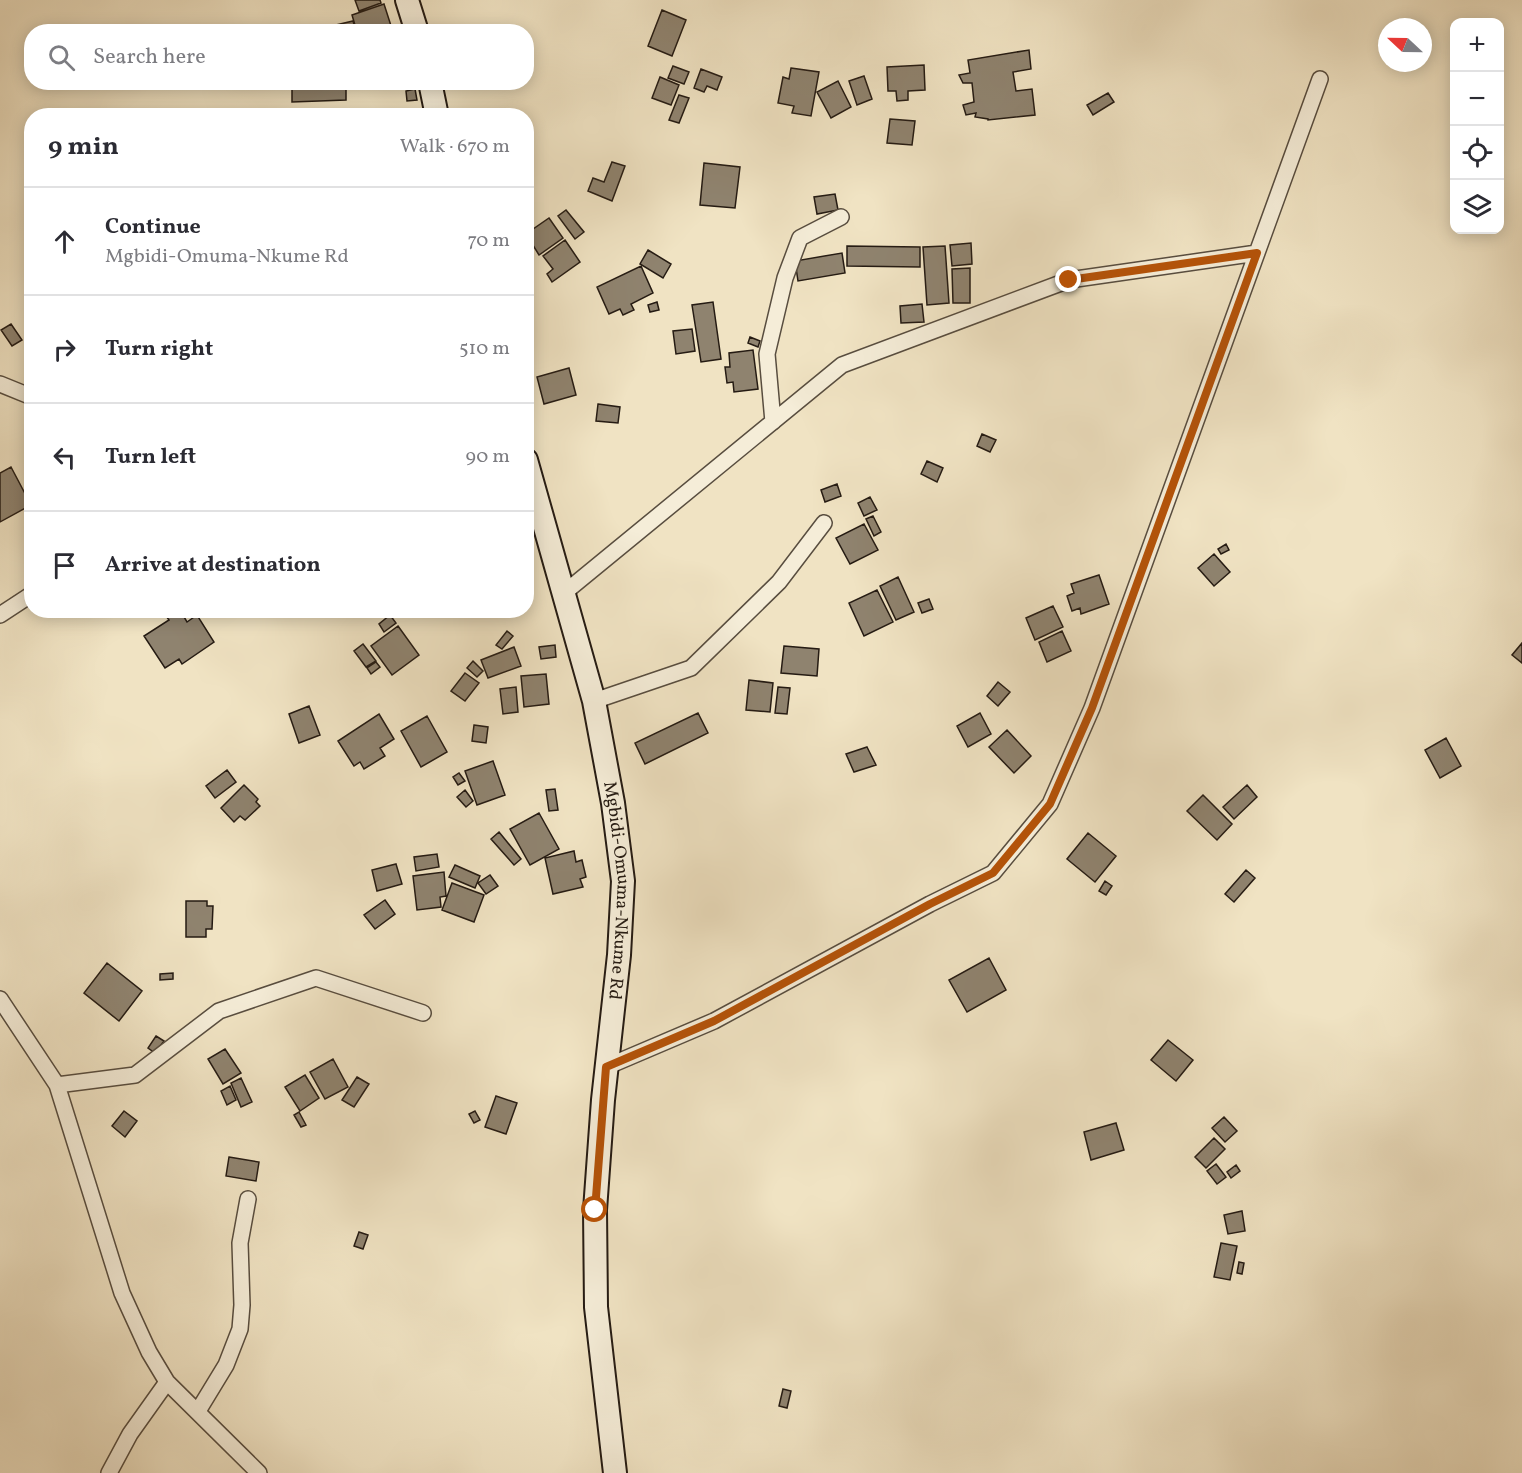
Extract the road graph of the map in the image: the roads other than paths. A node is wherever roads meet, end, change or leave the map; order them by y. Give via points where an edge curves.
1 (407, 0) edge
2 (414, 24) edge
3 (1320, 79) dead end
4 (432, 90) edge
5 (436, 108) edge
6 (841, 217) dead end
7 (1257, 253) junction
8 (0, 384) edge
9 (24, 394) edge
10 (773, 422) junction
11 (534, 488) edge
12 (824, 523) dead end
13 (564, 593) junction
14 (24, 599) edge
15 (0, 615) edge
16 (594, 701) junction
17 (0, 999) edge
18 (423, 1013) dead end
19 (606, 1067) junction
20 (57, 1085) junction
21 (248, 1199) dead end
22 (167, 1382) junction
23 (198, 1412) junction
24 (108, 1473) edge
25 (259, 1473) edge
26 (615, 1473) edge

1 - 2 street
3 - 7 street
4 - 5 street
6 - 10 street via 800,238 785,278 767,354
7 - 10 street via 1069,280 842,365
7 - 19 street via 1092,708 1050,804 993,873 714,1021
8 - 9 street
10 - 13 street
11 - 13 street, Mgbidi-Omuma-Nkume Rd
12 - 16 street via 780,582 691,668
13 - 16 street, Mgbidi-Omuma-Nkume Rd
14 - 15 street
16 - 19 street, Mgbidi-Omuma-Nkume Rd via 614,803 623,881
17 - 20 street
18 - 20 street via 316,978 219,1011 135,1075
19 - 26 street, Mgbidi-Omuma-Nkume Rd via 595,1210 596,1307
20 - 22 street via 123,1293
21 - 23 street via 240,1243 240,1329 226,1365
22 - 23 street
22 - 24 street
23 - 25 street

